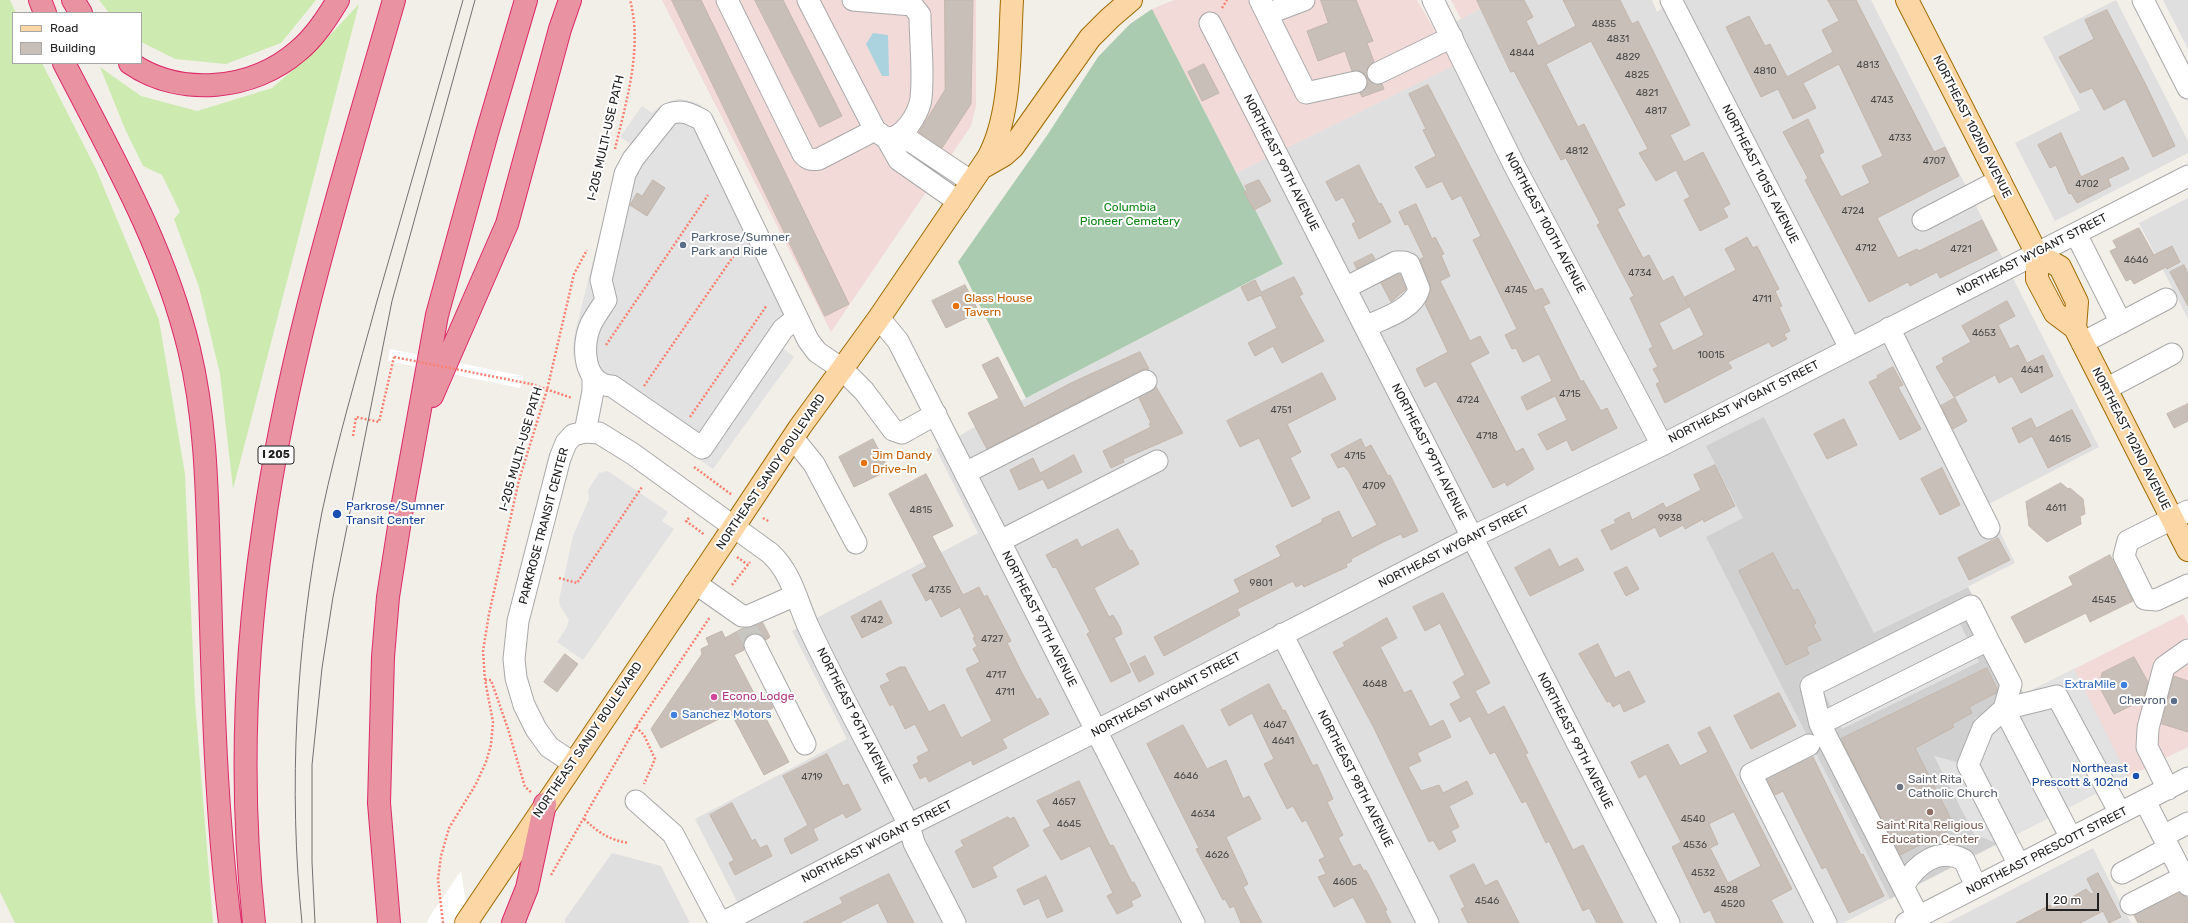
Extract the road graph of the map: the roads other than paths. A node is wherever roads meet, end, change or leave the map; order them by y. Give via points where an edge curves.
1 (40, 0) edge
2 (73, 0) edge
3 (338, 0) edge
4 (394, 0) edge
5 (526, 0) edge
6 (570, 0) edge
7 (727, 0) edge
8 (853, 0) edge
9 (1012, 0) edge
10 (1131, 0) edge
11 (1304, 0) edge
12 (1433, 0) edge
13 (1671, 0) edge
14 (1907, 0) edge
15 (2143, 0) edge
16 (814, 1) edge
17 (1263, 7) edge
18 (45, 12) edge
19 (79, 12) edge
20 (1210, 23) dead end
21 (1452, 37) junction
22 (65, 64) edge
23 (132, 64) edge
24 (1378, 73) dead end
25 (1356, 82) dead end
26 (2188, 88) edge
27 (887, 134) junction
28 (977, 175) junction
29 (2188, 176) edge
30 (2000, 180) junction
31 (959, 202) junction
32 (1923, 220) dead end
33 (2076, 234) junction
34 (2037, 254) junction
35 (1345, 288) junction
36 (2166, 299) dead end
37 (797, 318) junction
38 (879, 318) junction
39 (2121, 323) junction
40 (1365, 327) junction
41 (1889, 328) junction
42 (2078, 335) junction
43 (1850, 348) junction
44 (2172, 354) dead end
45 (842, 369) junction
46 (598, 375) junction
47 (1146, 381) dead end
48 (2106, 389) junction
49 (936, 414) junction
50 (416, 431) junction
51 (585, 432) junction
52 (793, 438) junction
53 (1662, 445) junction
54 (1157, 461) dead end
55 (965, 473) junction
56 (2180, 515) edge
57 (733, 527) junction
58 (1989, 528) dead end
59 (1472, 537) junction
60 (1000, 541) junction
61 (856, 543) dead end
62 (2188, 550) edge
63 (695, 583) junction
64 (2188, 585) edge
65 (796, 595) junction
66 (1282, 634) junction
67 (1988, 640) junction
68 (756, 645) tunnel mouth
69 (2188, 650) edge
70 (2004, 709) junction
71 (1820, 724) junction
72 (1096, 731) junction
73 (805, 744) dead end
74 (1809, 745) dead end
75 (573, 763) junction
76 (2188, 778) edge
77 (2168, 789) junction
78 (636, 801) road end
79 (2145, 801) junction
80 (545, 804) junction
81 (2120, 813) junction
82 (2188, 823) edge
83 (909, 825) junction
84 (2071, 838) junction
85 (2166, 842) junction
86 (2019, 865) junction
87 (2122, 873) dead end
88 (2186, 881) edge
89 (1976, 886) junction
90 (1903, 887) junction
91 (2131, 904) dead end
92 (1912, 920) edge
93 (467, 921) edge
94 (230, 923) edge
95 (254, 923) edge
96 (389, 923) edge
97 (513, 923) edge
98 (721, 923) edge
99 (955, 923) edge
100 (1194, 923) edge
101 (1428, 923) edge
102 (1669, 923) edge
103 (1826, 923) edge

1 - 18 highway
2 - 19 highway
3 - 23 highway via 321,26 299,50 273,68 243,81 211,86 179,83 148,73
4 - 95 highway, I 205 via 304,328 286,404 263,531 250,646 246,725 247,804
5 - 50 highway via 437,315
6 - 50 highway via 507,224
7 - 27 street via 807,158 819,159
8 - 27 street via 912,5 920,15 921,100 913,119
9 - 28 main road, NORTHEAST SANDY BOULEVARD via 1004,117 998,140
10 - 28 main road via 1090,38 1013,147
11 - 17 street
12 - 21 street, NORTHEAST 100TH AVENUE
13 - 43 street, NORTHEAST 101ST AVENUE
14 - 30 main road, NORTHEAST 102ND AVENUE
15 - 26 street
16 - 27 street
17 - 25 street via 1306,93
20 - 35 street, NORTHEAST 99TH AVENUE
21 - 24 street
21 - 53 street, NORTHEAST 100TH AVENUE via 1514,165
22 - 94 highway via 132,194 157,249 184,327 195,377 205,467 218,790
27 - 28 street
27 - 31 street via 899,160
28 - 31 main road, NORTHEAST SANDY BOULEVARD
29 - 33 street, NORTHEAST WYGANT STREET
30 - 32 street
30 - 34 main road, NORTHEAST 102ND AVENUE
31 - 38 main road, NORTHEAST SANDY BOULEVARD
33 - 34 street, NORTHEAST WYGANT STREET
33 - 39 street
34 - 41 street, NORTHEAST WYGANT STREET
34 - 42 main road via 2060,267 2078,302
35 - 40 street, NORTHEAST 99TH AVENUE
35 - 40 street via 1396,262 1409,264 1420,289 1417,297 1409,305
36 - 39 street
37 - 45 street via 817,352
37 - 46 street via 783,329 702,448
37 - 46 street via 702,120 688,112 678,111 670,114 623,158 624,174 601,280 606,300 591,325 586,344
38 - 45 main road, NORTHEAST SANDY BOULEVARD
38 - 49 street, NORTHEAST 97TH AVENUE via 898,341
39 - 42 street
40 - 59 street, NORTHEAST 99TH AVENUE
41 - 43 street, NORTHEAST WYGANT STREET
41 - 58 street
42 - 48 main road, NORTHEAST 102ND AVENUE
43 - 53 street, NORTHEAST WYGANT STREET
44 - 48 street
45 - 49 street via 864,391 893,430 902,433
45 - 52 main road, NORTHEAST SANDY BOULEVARD
46 - 51 street
47 - 55 street
48 - 56 main road, NORTHEAST 102ND AVENUE
49 - 55 street, NORTHEAST 97TH AVENUE
50 - 96 highway via 390,590 383,657 379,803
51 - 57 street via 599,433 633,454
51 - 75 street, PARKROSE TRANSIT CENTER via 573,435 566,443 560,458 518,621 514,660 524,705 536,729 549,747
52 - 57 main road, NORTHEAST SANDY BOULEVARD
52 - 61 street via 814,464
53 - 59 street, NORTHEAST WYGANT STREET
54 - 60 street
55 - 60 street, NORTHEAST 97TH AVENUE
56 - 62 main road, NORTHEAST 102ND AVENUE
56 - 64 street via 2128,541 2124,556 2145,599 2156,600
57 - 63 main road, NORTHEAST SANDY BOULEVARD
57 - 65 street, NORTHEAST 96TH AVENUE via 780,563
59 - 66 street, NORTHEAST WYGANT STREET
59 - 102 street, NORTHEAST 99TH AVENUE
60 - 72 street, NORTHEAST 97TH AVENUE
63 - 65 street via 721,601 744,622 748,616
63 - 75 main road, NORTHEAST SANDY BOULEVARD
65 - 83 street, NORTHEAST 96TH AVENUE via 808,627
66 - 72 street, NORTHEAST WYGANT STREET
66 - 101 street, NORTHEAST 98TH AVENUE
67 - 70 street via 2011,684
67 - 71 street
67 - 71 street via 1971,606 1811,686
68 - 73 street
69 - 77 street via 2164,667 2148,728 2147,747
70 - 81 street via 2057,696
70 - 84 street
70 - 86 street via 1983,728 1968,765
71 - 90 street
72 - 83 street, NORTHEAST WYGANT STREET
72 - 100 street, NORTHEAST 97TH AVENUE
74 - 103 street via 1751,774
75 - 80 main road, NORTHEAST SANDY BOULEVARD
76 - 77 street, NORTHEAST PRESCOTT STREET
77 - 79 street, NORTHEAST PRESCOTT STREET
78 - 98 street via 673,834
79 - 81 street, NORTHEAST PRESCOTT STREET
79 - 85 street
80 - 93 main road, NORTHEAST SANDY BOULEVARD
80 - 97 highway via 527,888
81 - 84 street, NORTHEAST PRESCOTT STREET
82 - 85 street
83 - 98 street, NORTHEAST WYGANT STREET
83 - 99 street, NORTHEAST 96TH AVENUE via 914,843
84 - 86 street, NORTHEAST PRESCOTT STREET
85 - 87 street
85 - 88 street
86 - 89 street, NORTHEAST PRESCOTT STREET
88 - 91 street
89 - 90 street via 1964,860 1950,855 1939,856 1917,866
89 - 92 street, NORTHEAST PRESCOTT STREET
90 - 92 street

